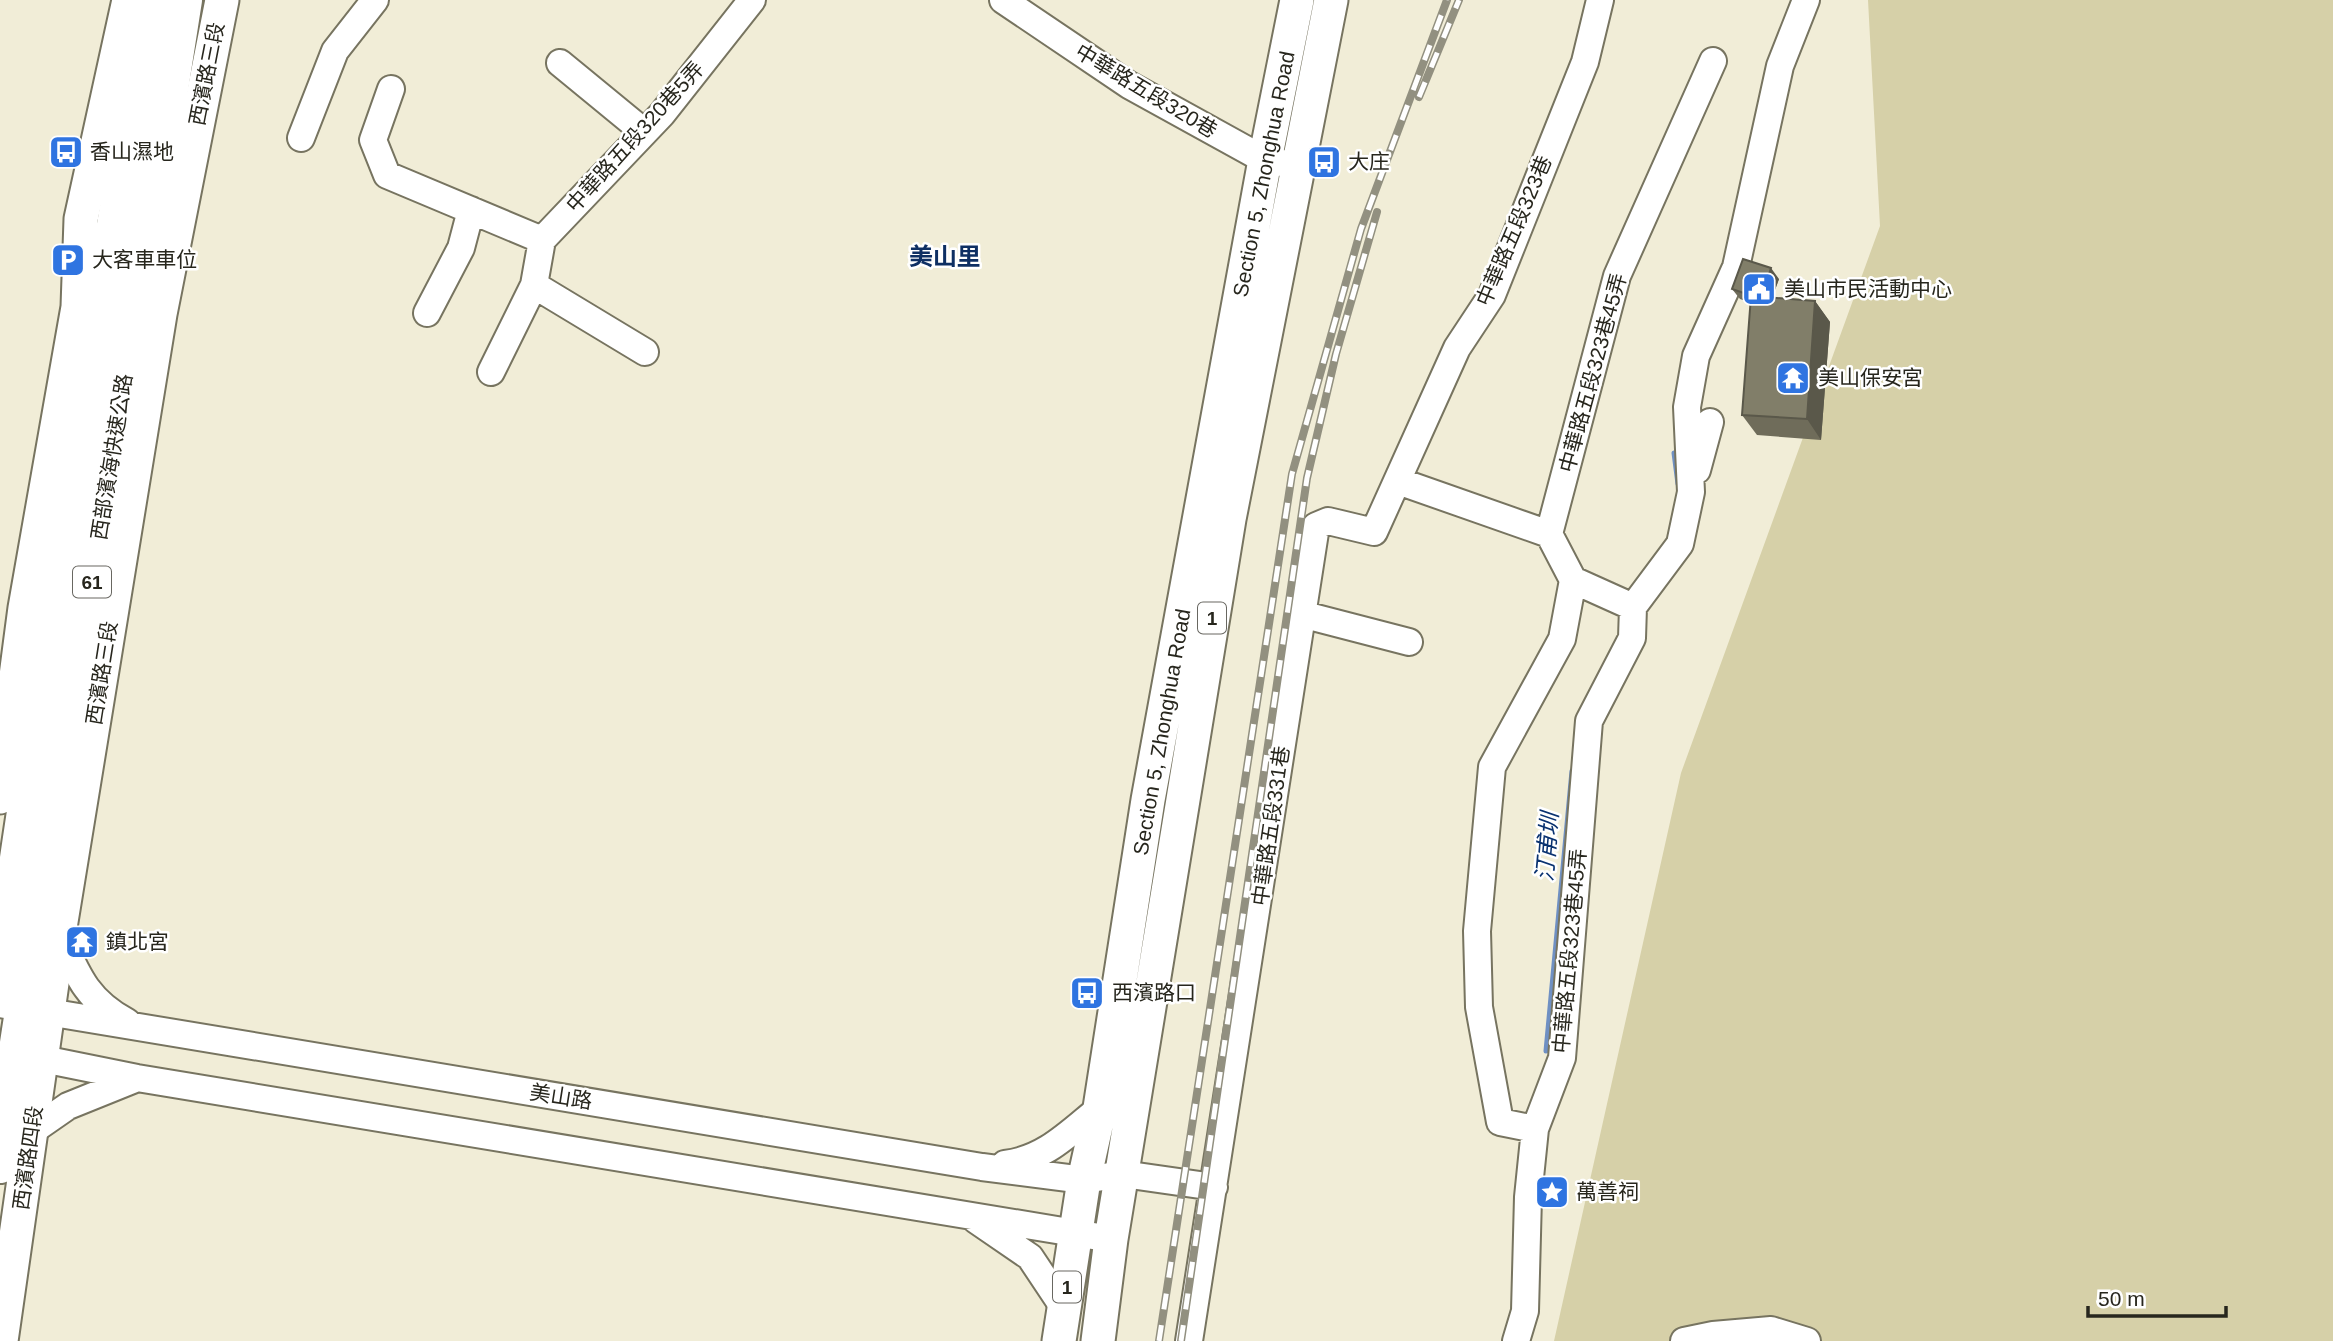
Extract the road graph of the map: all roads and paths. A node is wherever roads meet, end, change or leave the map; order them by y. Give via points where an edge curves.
1 (194, 0) edge
2 (222, 0) edge
3 (375, 0) edge
4 (752, 0) edge
5 (1003, 0) edge
6 (1297, 0) edge
7 (1331, 0) edge
8 (1600, 0) edge
9 (1806, 0) edge
10 (155, 4) edge
11 (1713, 61) dead end
12 (560, 63) dead end
13 (391, 89) dead end
14 (644, 132) junction
15 (301, 138) dead end
16 (1265, 160) junction
17 (1297, 165) junction
18 (471, 210) junction
19 (542, 240) junction
20 (534, 285) junction
21 (78, 307) joint
22 (427, 313) dead end
23 (160, 314) junction
24 (645, 352) dead end
25 (491, 372) dead end
26 (1710, 422) dead end
27 (1398, 481) junction
28 (1691, 492) junction
29 (1374, 532) joint
30 (1549, 534) junction
31 (1573, 580) junction
32 (1633, 607) junction
33 (1301, 614) junction
34 (1409, 642) dead end
35 (0, 797) edge
36 (1149, 800) junction
37 (1181, 804) junction
38 (59, 934) junction
39 (18, 1003) edge
40 (138, 1027) junction
41 (20, 1055) edge
42 (137, 1078) junction
43 (1100, 1108) junction
44 (1535, 1129) junction
45 (32, 1131) junction
46 (0, 1164) edge
47 (982, 1167) junction
48 (1123, 1174) junction
49 (1084, 1180) junction
50 (1214, 1187) junction
51 (969, 1215) junction
52 (1076, 1233) junction
53 (1111, 1239) junction
54 (1064, 1308) junction
55 (1, 1341) edge
56 (1059, 1341) edge
57 (1098, 1341) edge
58 (1189, 1341) edge
59 (1516, 1341) edge
60 (1684, 1341) edge
61 (1807, 1341) edge

1 - 23 highway
2 - 23 main road, 西濱路三段 / 61
3 - 15 street via 334,51
4 - 14 street, 中華路五段320巷5弄
5 - 16 street, 中華路五段320巷 via 1129,85
6 - 16 main road, Section 5, Zhonghua Road / 1
7 - 17 main road, Section 5, Zhonghua Road / 1
8 - 27 street, 中華路五段323巷 via 1585,62 1492,295 1458,348
9 - 28 street via 1780,65 1737,267 1696,356 1686,407
10 - 21 highway
10 - 39 highway, 西部濱海快速公路 / 61 via 102,306
11 - 30 street, 中華路五段323巷45弄 via 1617,276
12 - 14 street
13 - 18 street via 373,140 387,175
14 - 19 street, 中華路五段320巷5弄
16 - 17 street, 中華路五段320巷
16 - 36 main road, Section 5, Zhonghua Road / 1
17 - 37 main road, Section 5, Zhonghua Road / 1 via 1229,519
18 - 19 street
18 - 22 street via 461,248
19 - 20 street
20 - 24 street
20 - 25 street
21 - 35 main road via 25,608
23 - 38 main road, 西濱路三段 / 61
26 - 28 street
27 - 29 street, 中華路五段323巷
27 - 30 street
28 - 32 street via 1680,544
29 - 33 street, 中華路五段331巷 via 1328,520 1316,526
30 - 31 street
31 - 32 street
31 - 44 street via 1562,639 1492,767 1477,931 1479,1007 1500,1122
32 - 44 street, 中華路五段323巷45弄 via 1632,638 1589,721 1562,1058
33 - 34 street
33 - 50 street, 中華路五段331巷
36 - 37 street
36 - 43 main road, Section 5, Zhonghua Road / 1
37 - 48 main road, Section 5, Zhonghua Road / 1
38 - 39 main road, 西濱路三段 / 61
38 - 40 street via 81,984 103,1010
39 - 40 street, 美山路
39 - 41 highway, 西部濱海快速公路 / 61
40 - 47 street, 美山路
41 - 42 street
41 - 45 main road, 西濱路四段 / 61
41 - 46 highway, 西部濱海快速公路 / 61
42 - 45 street via 68,1106
42 - 51 street
43 - 47 street via 1049,1151 1026,1161
43 - 49 main road, Section 5, Zhonghua Road / 1
44 - 59 street, 中華路五段323巷45弄 via 1525,1311
45 - 55 main road, 西濱路四段 / 61
47 - 49 street, 美山路
48 - 49 street, 美山路
48 - 50 street
48 - 53 main road, Section 5, Zhonghua Road / 1
49 - 52 main road, Section 5, Zhonghua Road / 1
50 - 58 street, 中華路五段331巷
51 - 52 street
51 - 54 street via 1030,1257
52 - 53 street
52 - 54 main road, Section 5, Zhonghua Road / 1
53 - 57 main road, Section 5, Zhonghua Road / 1
54 - 56 main road, Section 5, Zhonghua Road / 1
60 - 61 street via 1771,1330

